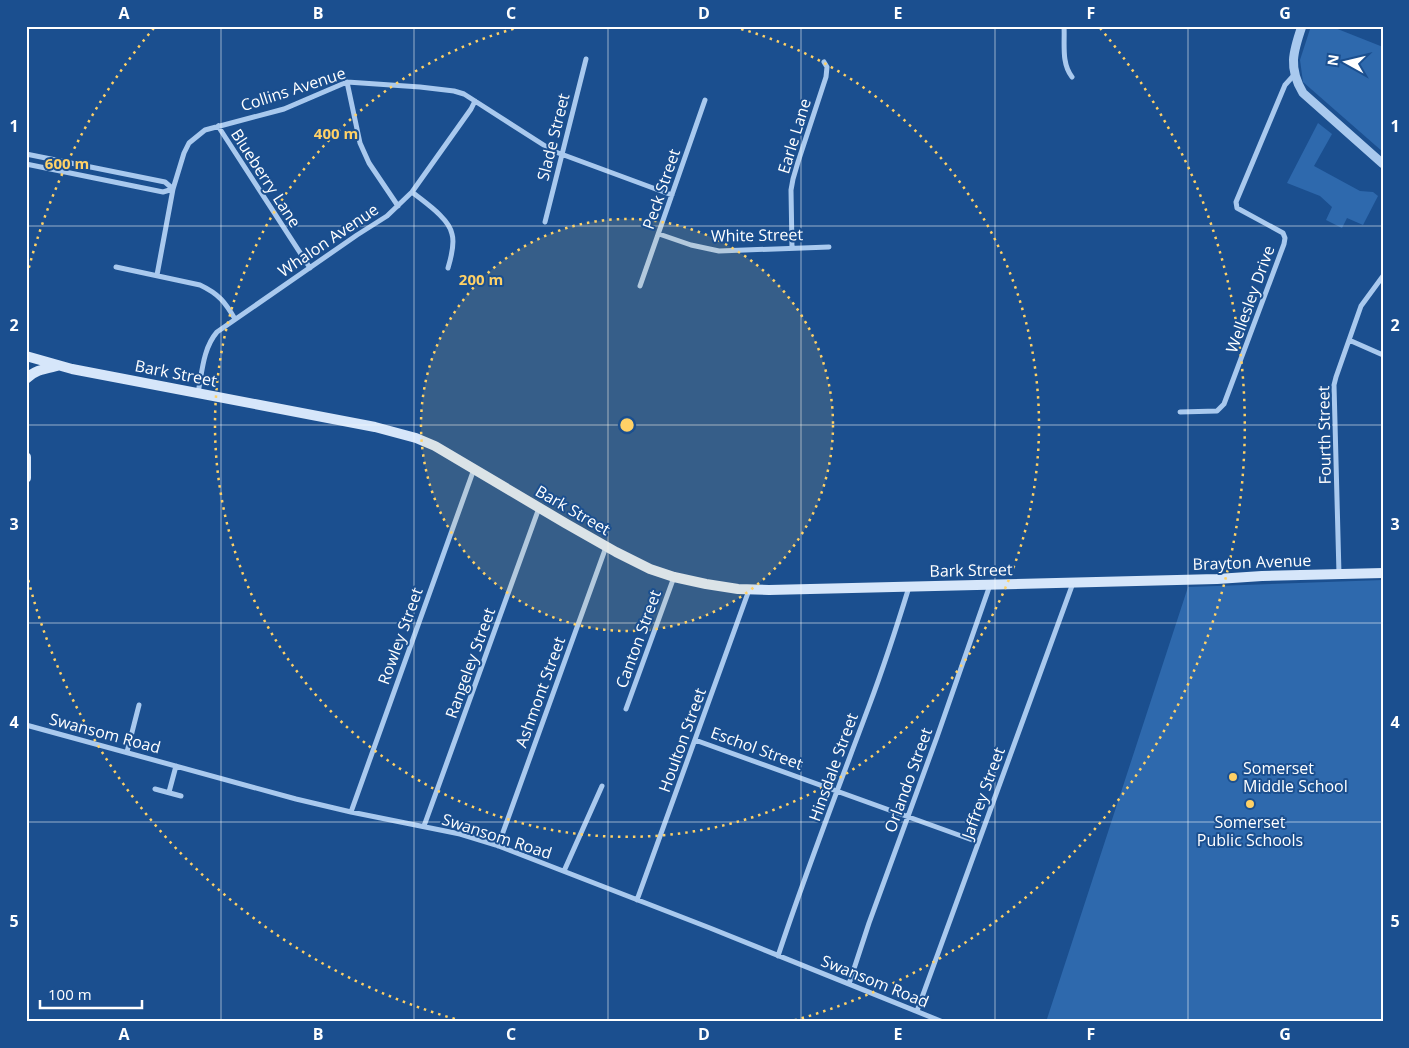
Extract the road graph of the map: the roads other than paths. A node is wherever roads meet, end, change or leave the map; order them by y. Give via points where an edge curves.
1 (1064, 26) edge
2 (1302, 26) edge
3 (586, 59) dead end
4 (824, 62) dead end
5 (1295, 74) junction
6 (1072, 77) dead end
7 (347, 82) junction
8 (475, 100) junction
9 (705, 100) dead end
10 (218, 126) junction
11 (26, 154) edge
12 (562, 155) junction
13 (26, 164) edge
14 (1383, 164) edge
15 (173, 189) junction
16 (412, 192) junction
17 (672, 195) junction
18 (398, 206) junction
19 (545, 222) dead end
20 (658, 234) junction
21 (828, 247) dead end
22 (792, 248) junction
23 (116, 267) dead end
24 (310, 268) junction
25 (448, 268) dead end
26 (157, 275) junction
27 (1383, 276) edge
28 (640, 286) dead end
29 (235, 319) junction
30 (1349, 340) junction
31 (1383, 355) edge
32 (26, 356) edge
33 (59, 366) junction
34 (26, 379) edge
35 (198, 393) junction
36 (1180, 412) dead end
37 (26, 457) edge
38 (474, 469) junction
39 (26, 478) edge
40 (539, 508) junction
41 (606, 547) junction
42 (1383, 573) edge
43 (1338, 574) junction
44 (674, 577) junction
45 (1121, 582) joint
46 (1072, 583) junction
47 (990, 585) junction
48 (910, 586) junction
49 (750, 590) junction
50 (139, 705) dead end
51 (626, 709) dead end
52 (26, 725) edge
53 (695, 740) junction
54 (127, 752) junction
55 (176, 766) junction
56 (602, 786) dead end
57 (155, 788) dead end
58 (836, 790) junction
59 (168, 792) junction
60 (181, 796) dead end
61 (351, 812) junction
62 (908, 817) junction
63 (424, 826) junction
64 (978, 842) junction
65 (498, 846) junction
66 (564, 871) junction
67 (637, 900) junction
68 (778, 956) junction
69 (849, 984) junction
70 (917, 1012) junction
71 (943, 1022) edge

1 - 6 street via 1065,62
2 - 5 street via 1294,52
3 - 12 street, Slade Street
4 - 22 street, Earle Lane via 826,77 793,179
5 - 14 street via 1303,93
5 - 36 street, Wellesley Drive via 1285,86 1236,202 1237,208 1283,234 1284,244 1224,404 1217,411
7 - 8 street, Collins Avenue via 454,91
7 - 10 street, Collins Avenue via 284,109
7 - 18 street via 360,143
8 - 12 street, Collins Avenue
8 - 16 street, Whalon Avenue
9 - 17 street, Peck Street
10 - 15 street, Collins Avenue via 205,130 189,143
10 - 24 street, Blueberry Lane
11 - 15 street via 165,182
12 - 17 street, Collins Avenue
12 - 19 street, Slade Street
13 - 15 street via 163,192
15 - 26 street, Collins Avenue
16 - 18 street, Whalon Avenue
16 - 25 street via 450,226 453,235
17 - 20 street, Peck Street
18 - 24 street, Whalon Avenue
20 - 22 street, White Street via 719,251
20 - 28 street, Peck Street
21 - 22 street, White Street
23 - 26 street
24 - 29 street, Whalon Avenue
26 - 29 street via 200,285 213,292
27 - 30 street, Fourth Street via 1361,306
29 - 35 street, Whalon Avenue via 217,332 210,342
30 - 31 street
30 - 43 street, Fourth Street via 1334,385
32 - 33 main road, Bark Street
33 - 34 main road via 38,370
33 - 35 main road, Bark Street
35 - 38 main road, Bark Street via 416,438
37 - 39 main road
38 - 40 main road, Bark Street
38 - 61 street, Rowley Street
40 - 41 main road, Bark Street
40 - 63 street, Rangeley Street
41 - 44 main road, Bark Street
41 - 65 street, Ashmont Street
42 - 43 main road, Brayton Avenue
43 - 45 main road, Brayton Avenue
44 - 49 main road, Bark Street
44 - 51 street, Canton Street
45 - 46 main road, Bark Street
46 - 47 main road, Bark Street
46 - 64 street, Jaffrey Street
47 - 48 main road, Bark Street
47 - 62 street, Orlando Street
48 - 49 main road, Bark Street
48 - 58 street, Hinsdale Street
49 - 53 street, Houlton Street
50 - 54 street
52 - 54 street, Swansom Road
53 - 58 street, Eschol Street
53 - 67 street, Houlton Street
54 - 55 street, Swansom Road
55 - 59 street
55 - 61 street, Swansom Road
56 - 66 street
57 - 59 street
58 - 62 street, Eschol Street
58 - 68 street, Hinsdale Street
59 - 60 street
61 - 63 street, Swansom Road
62 - 64 street, Eschol Street
62 - 69 street, Orlando Street
63 - 65 street, Swansom Road
64 - 70 street, Jaffrey Street
65 - 66 street, Swansom Road
66 - 67 street, Swansom Road
67 - 68 street, Swansom Road
68 - 69 street, Swansom Road
69 - 70 street, Swansom Road
70 - 71 street, Swansom Road

